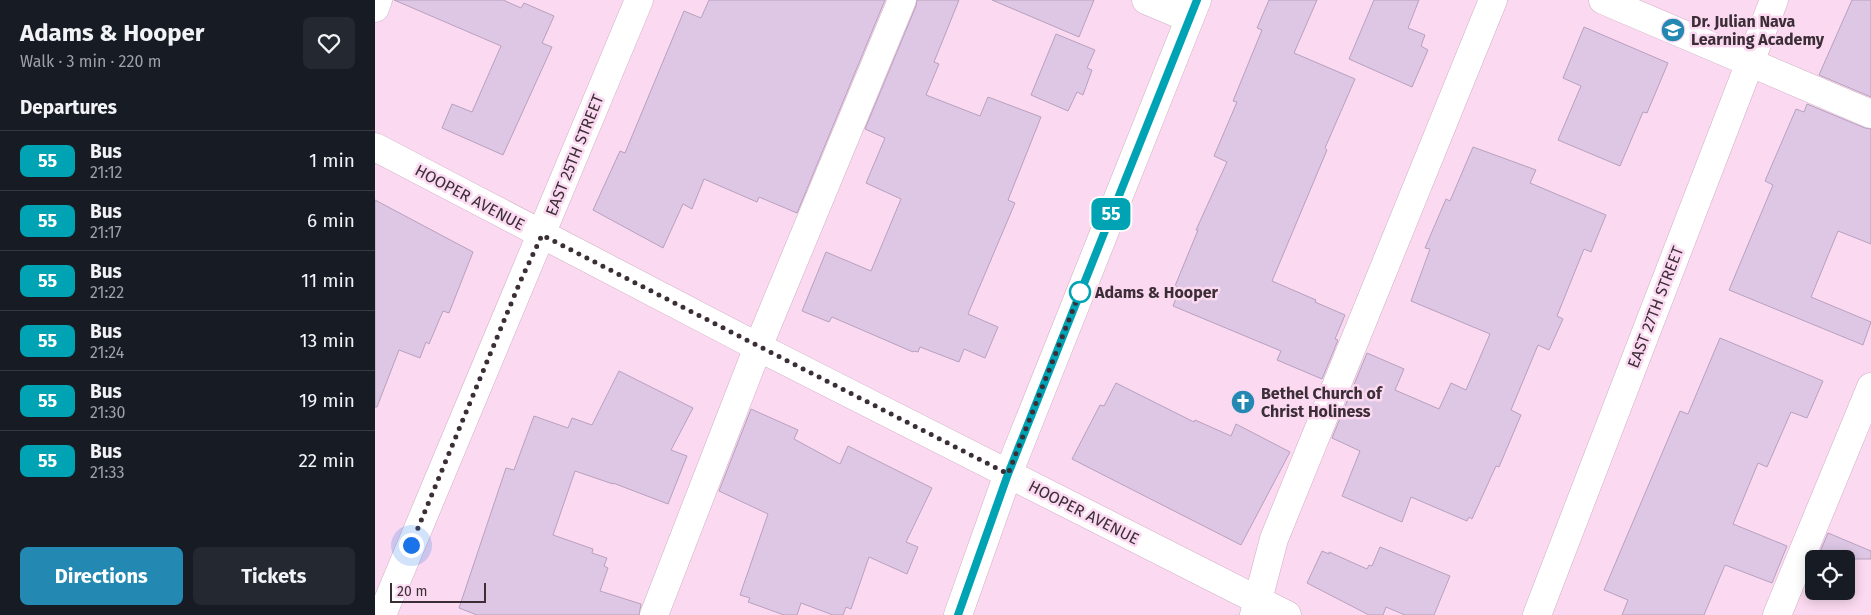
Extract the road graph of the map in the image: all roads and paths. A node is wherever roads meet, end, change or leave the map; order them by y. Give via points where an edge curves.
1 (378, 0) edge
2 (639, 0) edge
3 (901, 0) edge
4 (1146, 0) edge
5 (1493, 0) edge
6 (1603, 0) edge
7 (1773, 0) edge
8 (375, 8) edge
9 (1193, 9) edge
10 (1749, 62) junction
11 (1871, 114) edge
12 (375, 147) edge
13 (542, 235) junction
14 (759, 347) junction
15 (1871, 387) edge
16 (1008, 474) junction
17 (1256, 608) edge
18 (382, 615) edge
19 (654, 615) edge
20 (959, 615) edge
21 (1287, 615) edge
22 (1537, 615) edge
23 (1777, 615) edge

1 - 8 street
2 - 13 street, EAST 25TH STREET
3 - 14 street
4 - 9 street
5 - 17 street via 1274,539
6 - 10 street
7 - 10 street, EAST 27TH STREET
9 - 16 street
10 - 11 street
10 - 22 street, EAST 27TH STREET
12 - 13 street, HOOPER AVENUE
13 - 14 street, HOOPER AVENUE
13 - 18 street, EAST 25TH STREET
14 - 16 street, HOOPER AVENUE
14 - 19 street
15 - 23 street
16 - 17 street, HOOPER AVENUE
16 - 20 street
17 - 21 street, HOOPER AVENUE

